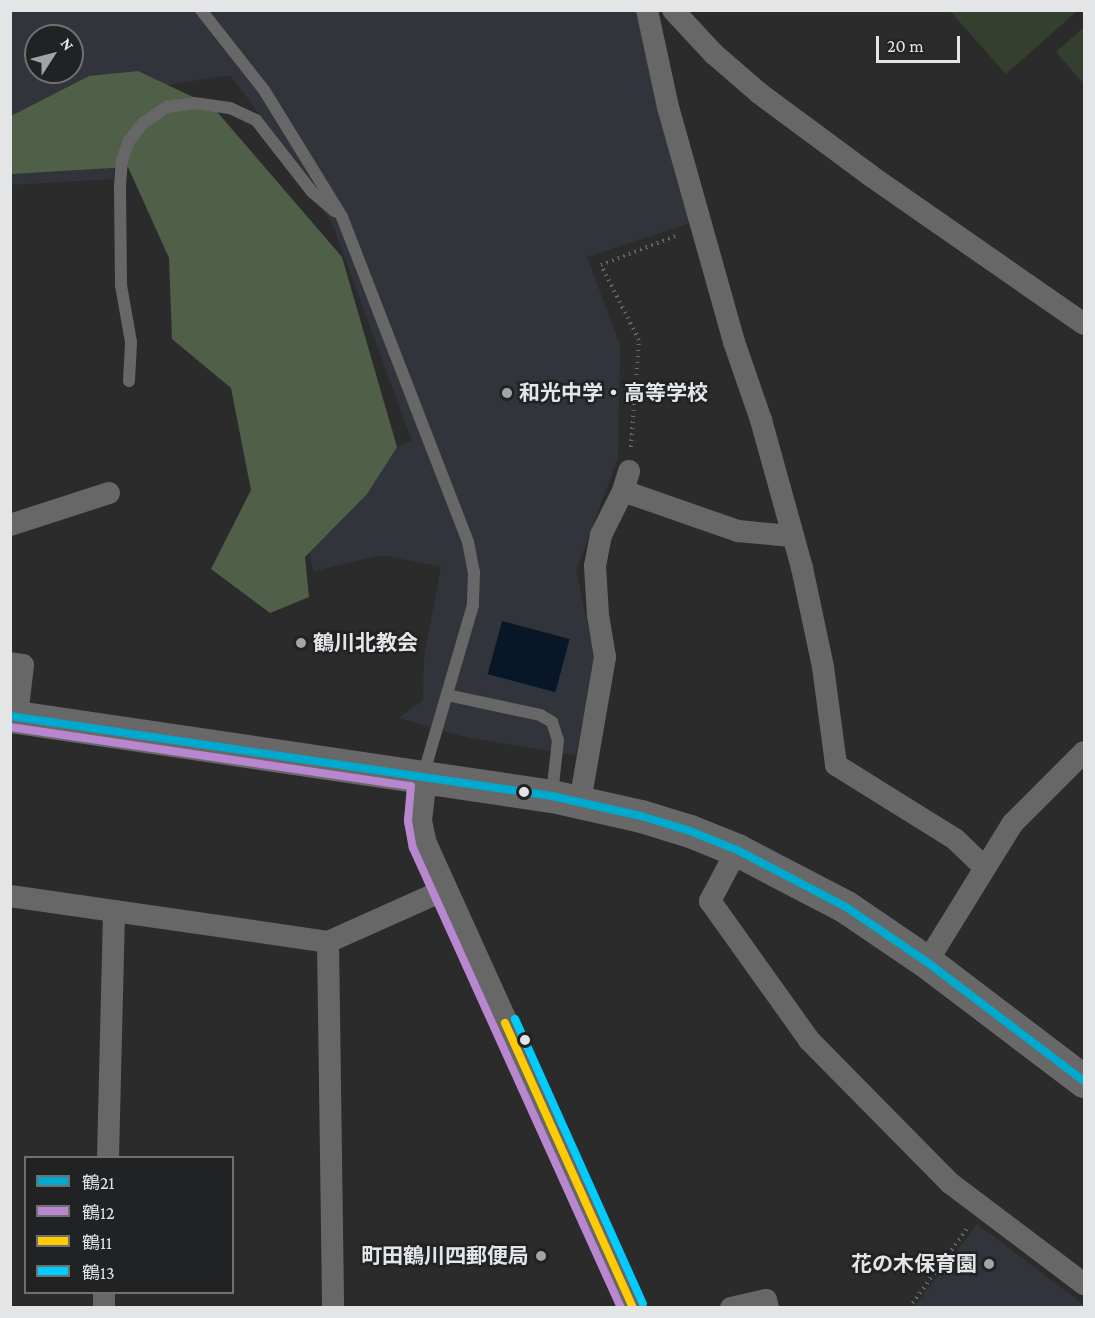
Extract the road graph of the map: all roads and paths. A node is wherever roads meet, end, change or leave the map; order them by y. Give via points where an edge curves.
1 (201, 10) edge
2 (647, 10) edge
3 (674, 10) edge
4 (342, 217) junction
5 (680, 234) dead end
6 (1084, 324) edge
7 (129, 381) dead end
8 (626, 481) junction
9 (108, 493) dead end
10 (10, 525) edge
11 (791, 536) junction
12 (10, 663) edge
13 (447, 695) junction
14 (14, 716) edge
15 (1084, 752) edge
16 (423, 777) junction
17 (566, 799) junction
18 (737, 849) junction
19 (984, 867) junction
20 (444, 890) junction
21 (10, 896) edge
22 (114, 911) junction
23 (328, 942) junction
24 (927, 962) junction
25 (1084, 1081) edge
26 (108, 1156) edge
27 (983, 1208) junction
28 (1084, 1284) edge
29 (333, 1308) edge
30 (633, 1308) edge
31 (731, 1308) edge
32 (768, 1308) edge
33 (909, 1308) edge

1 - 4 lane via 264,90
2 - 11 street via 668,106 734,342 761,420
3 - 6 street via 714,54 759,93
4 - 7 lane via 312,192 256,120 230,108 194,103 167,107 143,123 129,141 122,160 120,186 121,285 131,342
4 - 13 lane via 468,542 474,572 473,605
5 - 8 path via 601,265 639,340
8 - 11 street via 738,531
8 - 17 street via 601,535 595,566 605,657
9 - 10 street
11 - 19 street via 802,568 823,668 836,765 955,839
12 - 14 street via 23,665
13 - 16 lane
13 - 17 lane via 552,722
14 - 16 main road
15 - 19 street via 1013,823
16 - 17 main road
16 - 20 street via 418,820 423,844
17 - 18 main road via 641,816
18 - 24 main road via 846,907
18 - 27 street via 710,901 809,1041 951,1183
19 - 24 street
20 - 23 street
20 - 30 street
21 - 22 street
22 - 23 street
22 - 26 street
23 - 29 street
24 - 25 main road
27 - 28 street
27 - 33 path
31 - 32 street via 766,1300

